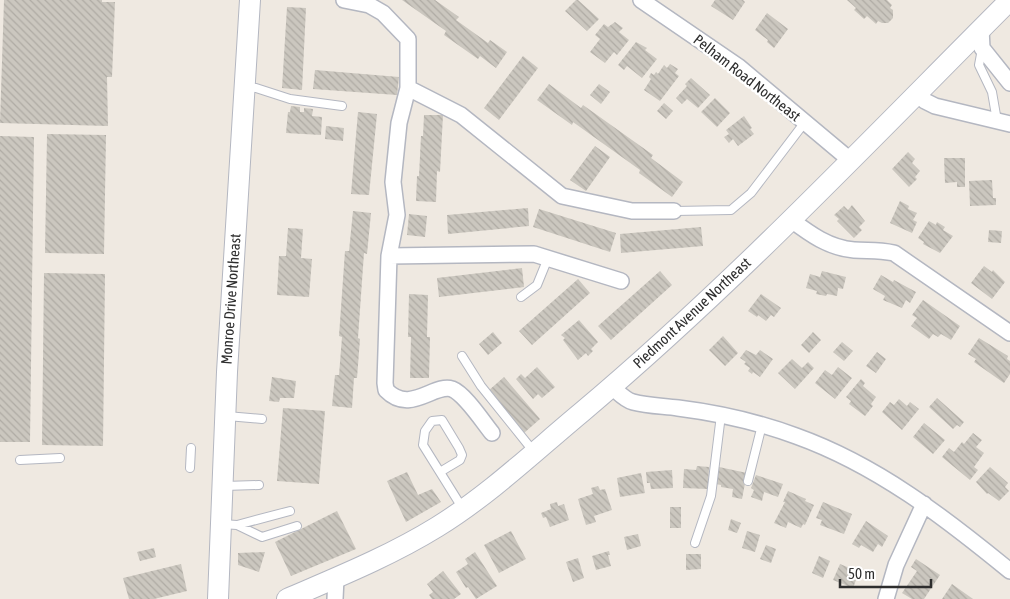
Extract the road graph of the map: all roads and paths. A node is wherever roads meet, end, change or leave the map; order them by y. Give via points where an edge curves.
1 (250, 0) edge
2 (344, 0) edge
3 (641, 0) edge
4 (1010, 0) edge
5 (981, 38) junction
6 (1010, 83) edge
7 (244, 87) junction
8 (408, 88) junction
9 (916, 94) junction
10 (342, 106) dead end
11 (805, 122) junction
12 (1004, 123) edge
13 (850, 160) junction
14 (674, 211) joint
15 (790, 219) junction
16 (390, 256) junction
17 (548, 258) junction
18 (621, 281) dead end
19 (521, 298) dead end
20 (1010, 333) edge
21 (462, 356) dead end
22 (612, 387) junction
23 (721, 415) junction
24 (224, 416) junction
25 (262, 419) dead end
26 (762, 425) junction
27 (492, 433) dead end
28 (191, 448) dead end
29 (534, 452) junction
30 (60, 458) dead end
31 (20, 460) dead end
32 (190, 468) dead end
33 (440, 472) junction
34 (748, 480) dead end
35 (259, 485) dead end
36 (221, 486) junction
37 (924, 504) junction
38 (463, 509) junction
39 (290, 511) dead end
40 (229, 524) junction
41 (297, 526) dead end
42 (695, 543) dead end
43 (1010, 571) edge
44 (336, 578) junction
45 (218, 599) edge
46 (287, 599) edge
47 (335, 599) edge
48 (886, 599) edge

1 - 7 main road, Monroe Drive Northeast
2 - 8 street via 369,5 383,13 408,39
3 - 11 street, Pelham Road Northeast via 739,67
4 - 5 main road, Piedmont Avenue Northeast
5 - 6 street
5 - 9 main road, Piedmont Avenue Northeast
5 - 12 lane via 980,65
7 - 10 lane via 290,99
7 - 24 main road, Monroe Drive Northeast
8 - 14 street via 461,115 537,172 562,196 632,211
8 - 16 street via 399,123 393,182 398,214
9 - 12 street via 936,106
9 - 13 main road, Piedmont Avenue Northeast
11 - 13 street, Pelham Road Northeast
11 - 14 lane via 750,192 731,210
13 - 15 main road, Piedmont Avenue Northeast
15 - 20 street via 811,235 834,245 894,253
15 - 22 main road, Piedmont Avenue Northeast via 721,288
16 - 17 street via 534,254
16 - 27 street via 386,390 397,398 406,399 453,389
17 - 18 street
17 - 19 lane via 537,285
21 - 29 lane via 481,386
22 - 23 street via 632,402
22 - 29 main road, Piedmont Avenue Northeast
23 - 26 street
23 - 42 lane via 710,496
24 - 25 lane
24 - 36 main road, Monroe Drive Northeast
26 - 34 lane
26 - 37 street via 826,447 877,473
28 - 32 lane
29 - 38 main road, Piedmont Avenue Northeast
30 - 31 lane
33 - 33 lane via 423,445 425,431 432,421 442,420 462,455 460,460
33 - 38 lane
35 - 36 lane
36 - 40 main road, Monroe Drive Northeast
37 - 43 street
37 - 48 street via 896,565
38 - 44 main road, Piedmont Avenue Northeast via 438,527
39 - 40 lane
40 - 41 lane via 262,537
40 - 45 main road, Monroe Drive Northeast
44 - 46 main road, Piedmont Avenue Northeast
44 - 47 street

